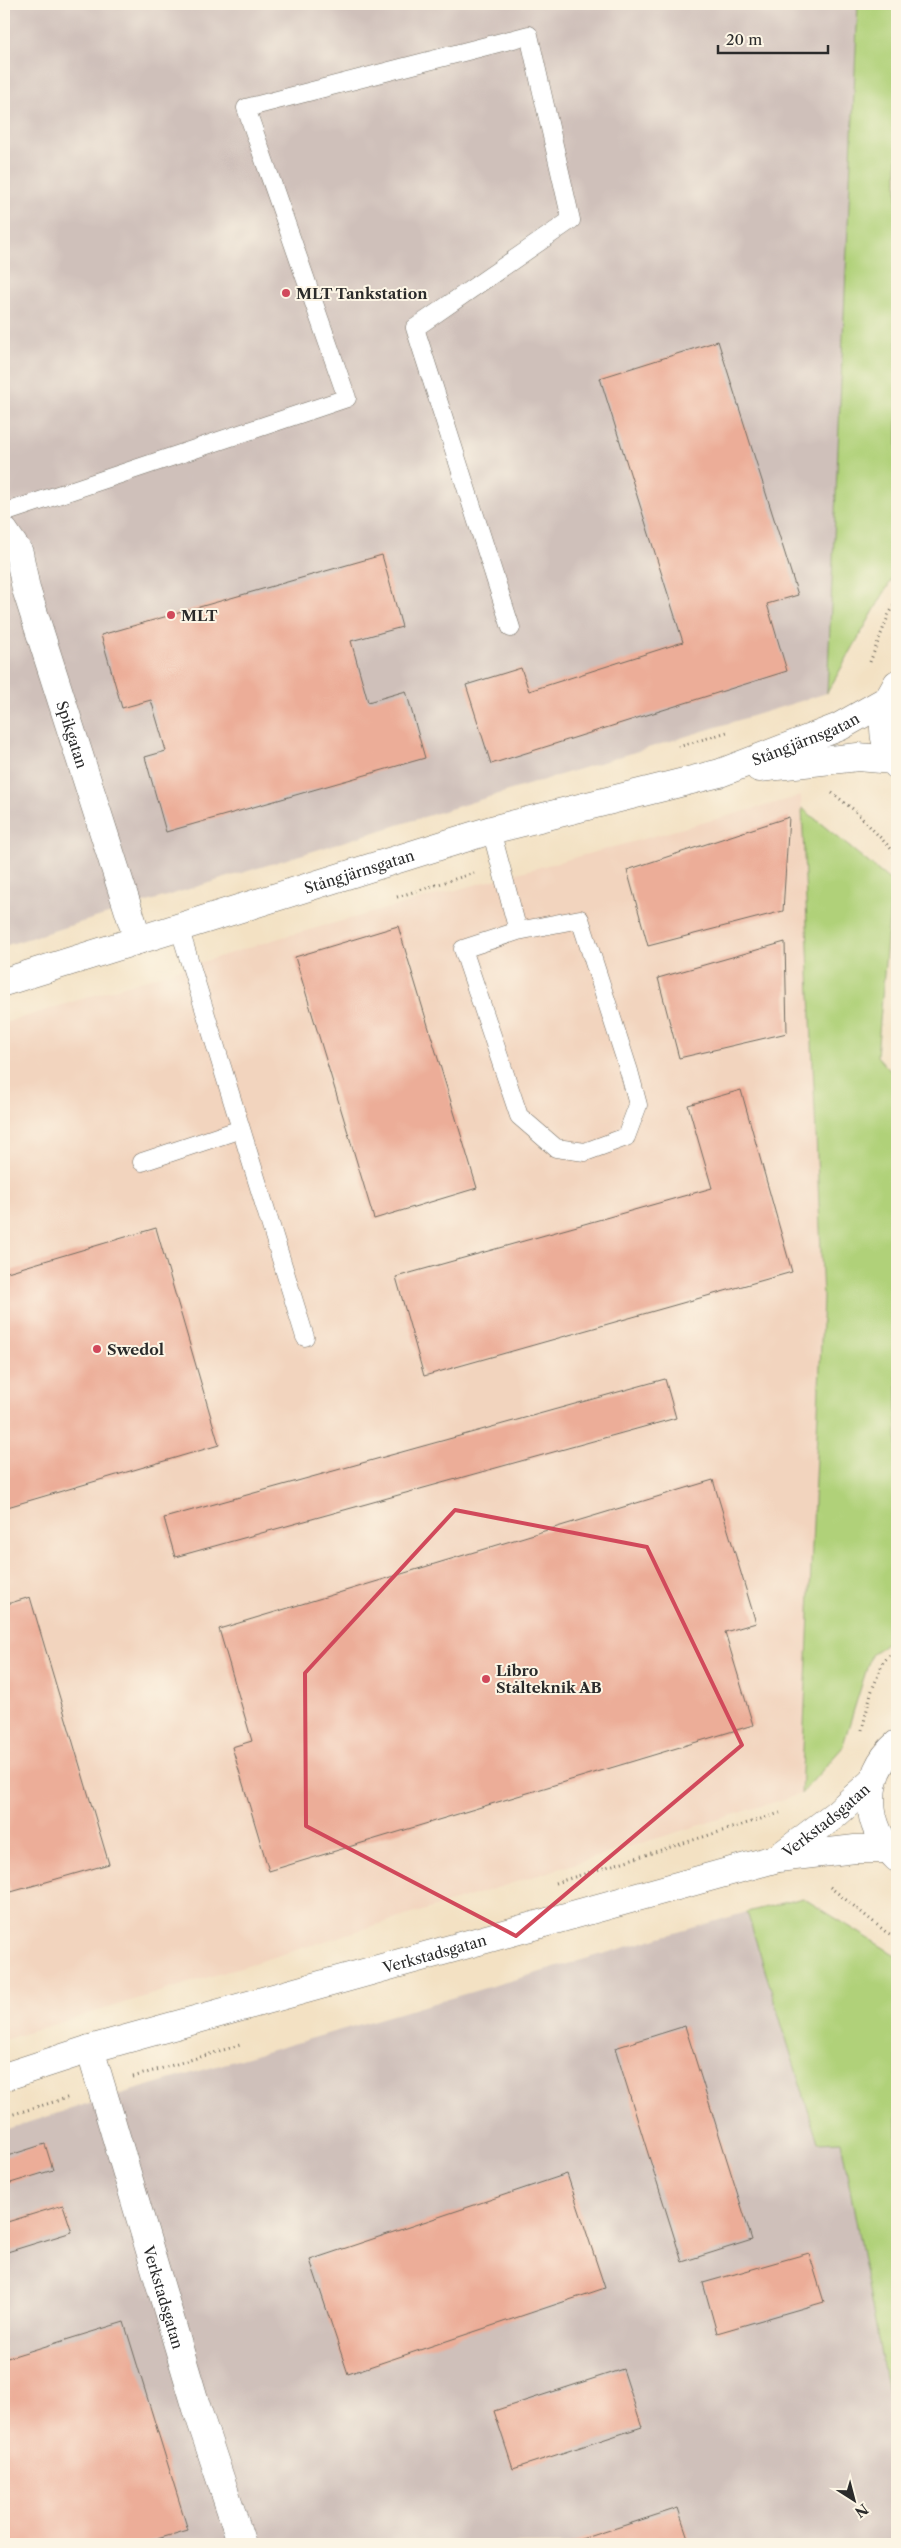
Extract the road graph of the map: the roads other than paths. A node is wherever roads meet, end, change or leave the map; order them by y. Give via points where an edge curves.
1 (4, 513) edge
2 (4, 532) edge
3 (511, 628) dead end
4 (892, 692) edge
5 (895, 762) edge
6 (720, 773) junction
7 (491, 830) junction
8 (179, 927) junction
9 (518, 931) junction
10 (138, 940) junction
11 (4, 982) edge
12 (241, 1128) junction
13 (142, 1162) dead end
14 (305, 1337) dead end
15 (897, 1744) edge
16 (873, 1781) junction
17 (892, 1853) edge
18 (778, 1858) junction
19 (90, 2049) junction
20 (4, 2077) edge
21 (242, 2544) edge

1 - 3 lane via 347,398 246,108 529,35 571,220 415,328
2 - 10 street, Spikgatan via 19,553 26,589
4 - 5 street via 883,719 885,736
4 - 6 street, Stångjärnsgatan via 839,727
5 - 6 street, Stångjärnsgatan via 858,757
6 - 7 street, Stångjärnsgatan
7 - 8 street, Stångjärnsgatan
7 - 9 lane
8 - 10 street, Stångjärnsgatan
8 - 12 lane
9 - 9 lane via 463,949 519,1116 556,1148 585,1152 626,1137 638,1105 580,918
10 - 11 street, Stångjärnsgatan
12 - 13 lane
12 - 14 lane
15 - 16 street
16 - 17 street via 870,1804 875,1828
16 - 18 street, Verkstadsgatan
17 - 18 street, Verkstadsgatan via 855,1849
18 - 19 street, Verkstadsgatan
19 - 20 street, Verkstadsgatan
19 - 21 street, Verkstadsgatan via 197,2409

